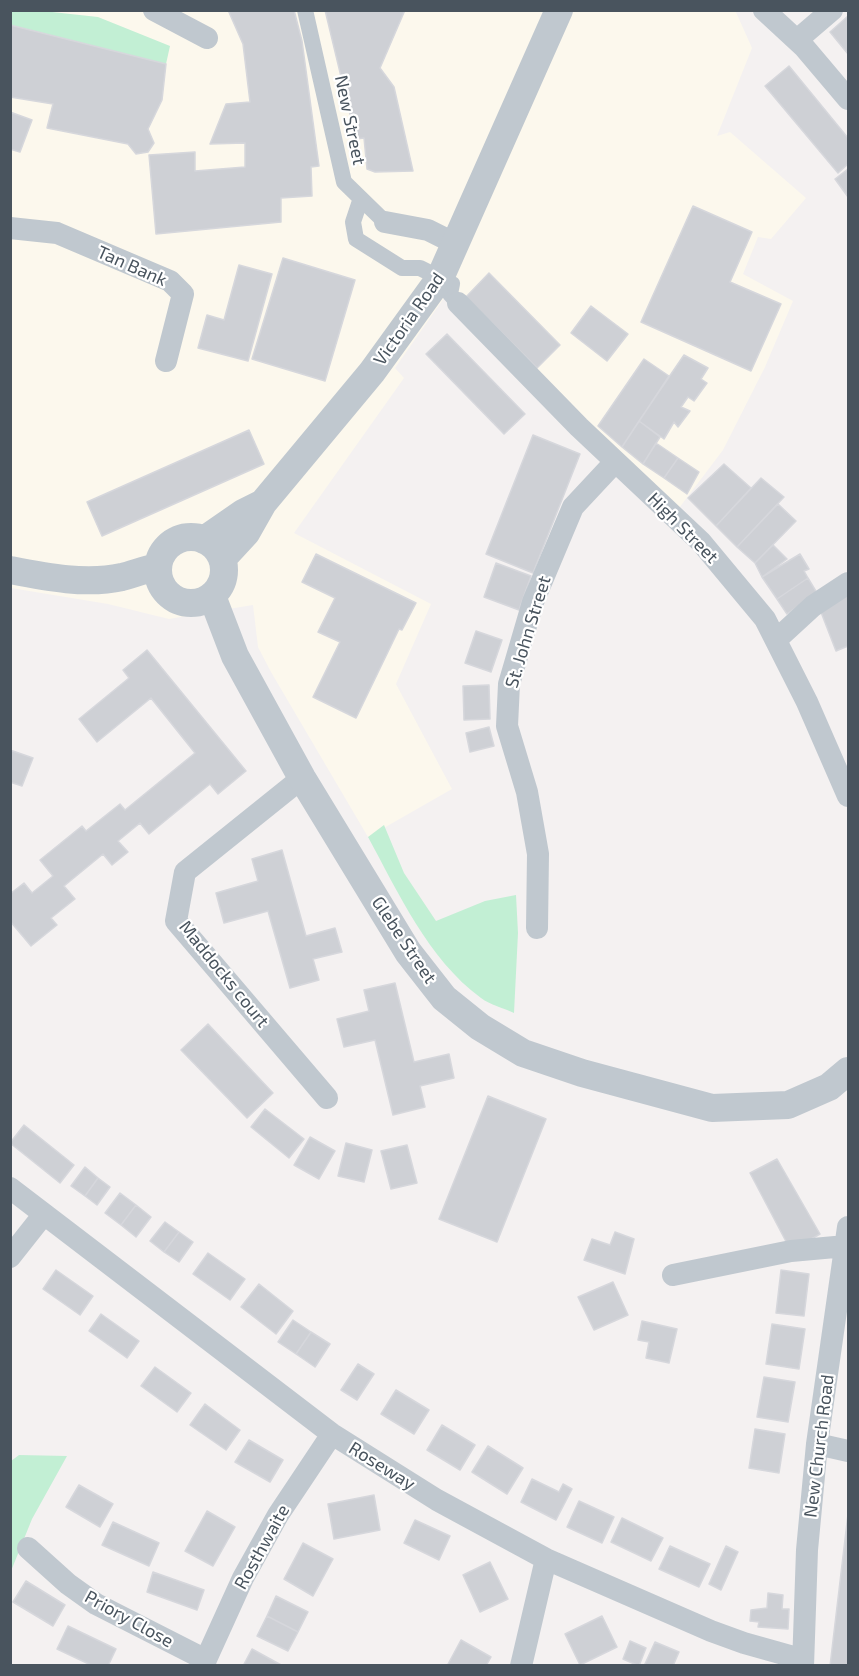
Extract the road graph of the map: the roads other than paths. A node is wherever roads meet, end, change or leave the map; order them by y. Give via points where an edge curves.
1 (154, 10) edge
2 (305, 10) edge
3 (559, 10) edge
4 (764, 10) edge
5 (832, 10) edge
6 (207, 38) dead end
7 (797, 40) junction
8 (849, 99) edge
9 (360, 201) junction
10 (385, 222) joint
11 (10, 228) edge
12 (456, 244) junction
13 (440, 278) junction
14 (458, 303) joint
15 (166, 361) dead end
16 (615, 462) junction
17 (213, 550) junction
18 (10, 570) edge
19 (160, 576) junction
20 (849, 582) edge
21 (203, 600) junction
22 (776, 640) junction
23 (302, 778) junction
24 (849, 796) edge
25 (537, 928) dead end
26 (849, 1071) edge
27 (327, 1098) dead end
28 (10, 1188) edge
29 (44, 1214) junction
30 (847, 1236) edge
31 (10, 1257) edge
32 (673, 1275) dead end
33 (332, 1434) junction
34 (817, 1444) junction
35 (849, 1450) edge
36 (28, 1548) dead end
37 (546, 1559) junction
38 (802, 1662) edge
39 (204, 1663) edge
40 (521, 1665) edge

1 - 6 street
2 - 9 street, New Street via 338,164 344,182
3 - 12 street, Victoria Road
4 - 7 street
5 - 7 street
7 - 8 street
9 - 10 street, New Street
9 - 13 street via 353,222 356,239 402,268 420,268
10 - 12 street via 428,230
11 - 15 street, Tan Bank via 57,233 170,281 183,294
12 - 13 street, Victoria Road
13 - 14 street via 452,284 450,294
13 - 17 street, Victoria Road via 372,372 263,503 246,534
14 - 16 street, High Street
16 - 22 street, High Street via 701,542 765,619
16 - 25 street, St. John Street via 573,507 533,602 509,684 507,726 527,792 538,854
17 - 19 street via 194,537 175,542 162,555
17 - 21 street via 223,579
18 - 19 street via 55,579
19 - 21 street via 174,599
20 - 22 street via 813,606
21 - 23 street, Glebe Street
22 - 24 street, High Street
23 - 26 street, Glebe Street via 408,952 444,998 480,1027 523,1053 712,1108 788,1105 829,1087
23 - 27 street, Maddocks court via 185,872 176,921
28 - 29 street, Roseway
29 - 31 street
29 - 33 street, Roseway
30 - 32 street
30 - 34 street, New Church Road
33 - 37 street, Roseway via 437,1500
33 - 39 street, Rosthwaite via 278,1515 243,1578
34 - 35 street
34 - 38 street, New Church Road
36 - 39 street, Priory Close via 96,1604
37 - 38 street, Roseway via 711,1631
37 - 40 street

